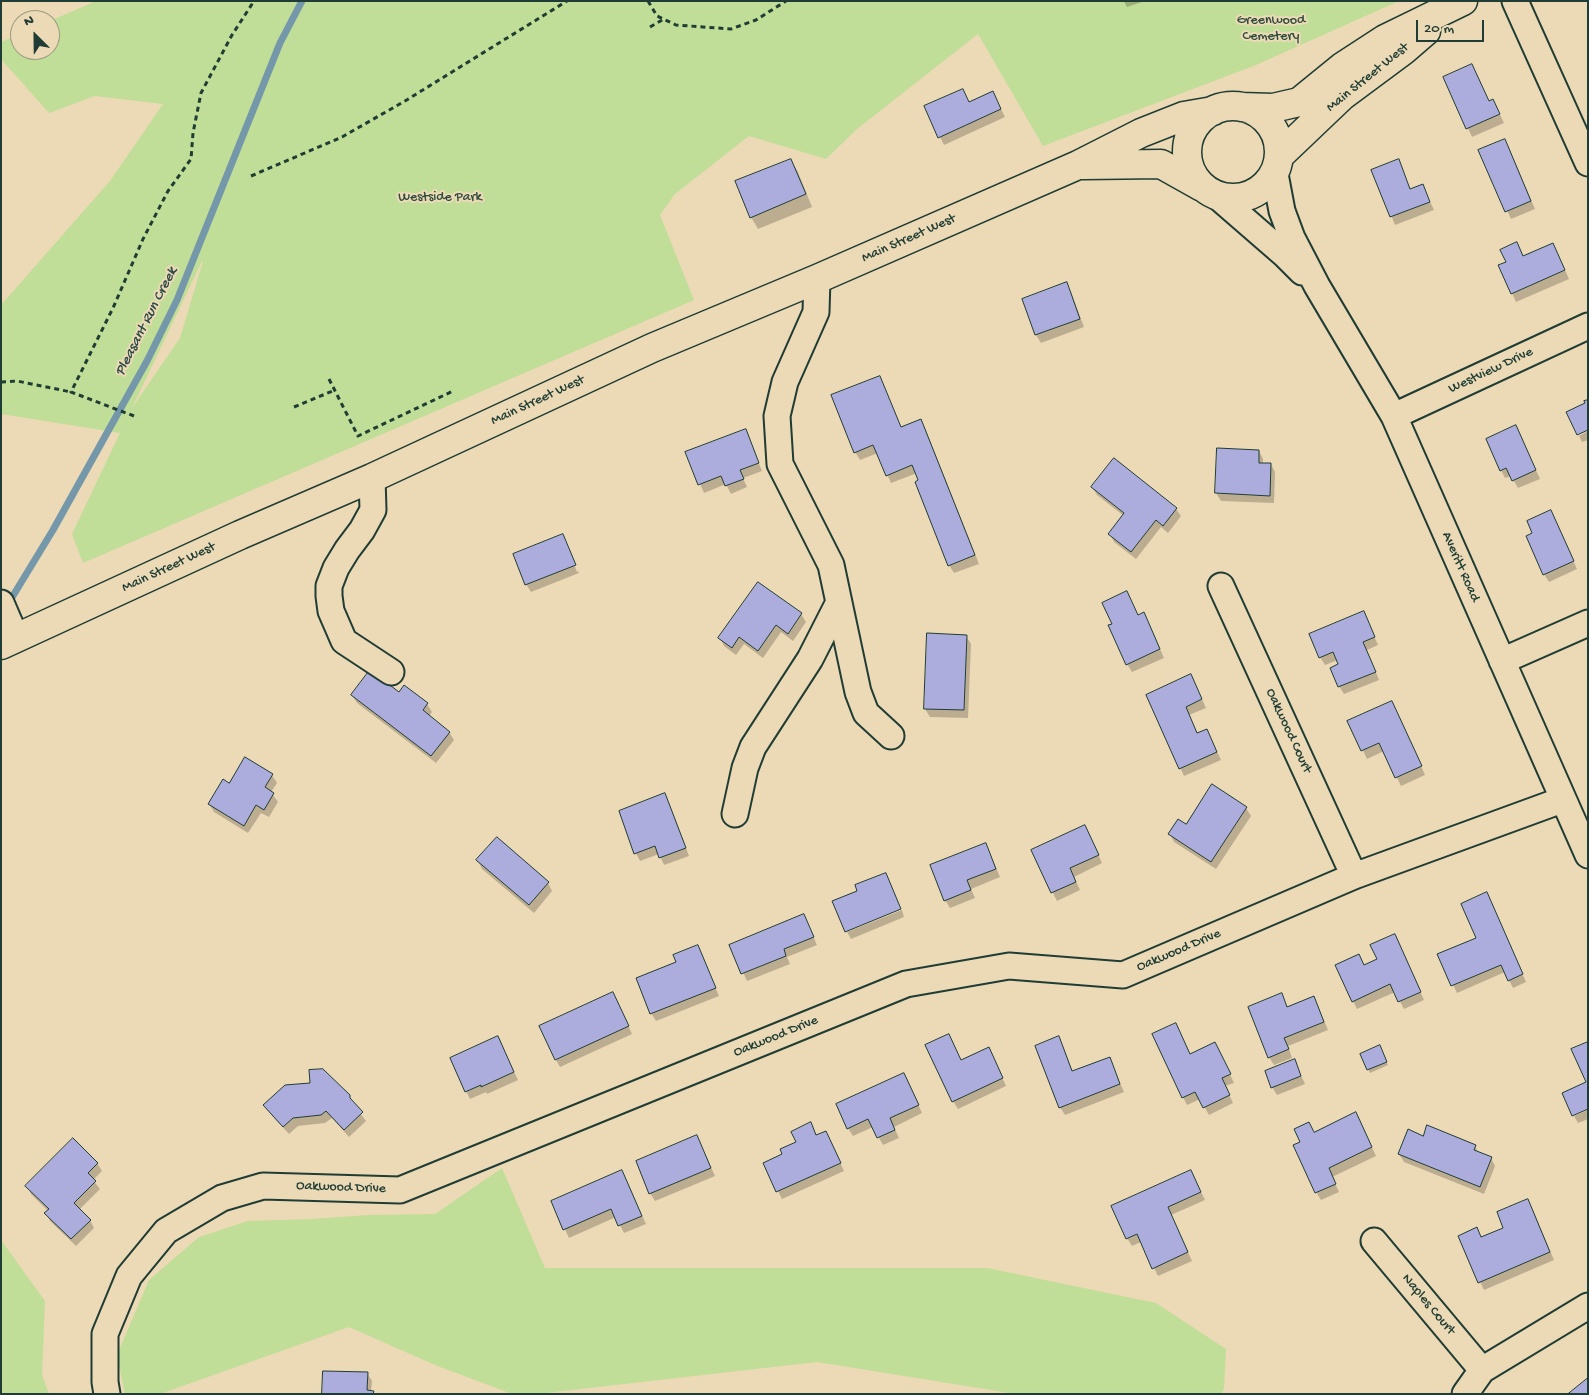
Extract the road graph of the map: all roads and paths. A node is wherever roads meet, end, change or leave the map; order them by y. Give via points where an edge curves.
1 (254, 1) edge
2 (567, 1) edge
3 (648, 1) edge
4 (786, 1) edge
5 (1515, 1) edge
6 (1461, 2) edge
7 (664, 19) junction
8 (650, 27) dead end
9 (1221, 109) junction
10 (1588, 163) edge
11 (1078, 165) junction
12 (1277, 165) junction
13 (251, 176) dead end
14 (1209, 191) junction
15 (817, 279) junction
16 (1317, 286) junction
17 (1588, 326) edge
18 (329, 379) dead end
19 (1, 382) edge
20 (335, 390) junction
21 (453, 391) dead end
22 (71, 392) junction
23 (294, 407) dead end
24 (134, 416) dead end
25 (1394, 416) junction
26 (372, 478) junction
27 (1221, 586) dead end
28 (1, 603) edge
29 (838, 604) junction
30 (1588, 623) edge
31 (9, 642) edge
32 (1502, 661) junction
33 (391, 672) dead end
34 (891, 736) dead end
35 (1562, 800) junction
36 (735, 814) dead end
37 (1588, 855) edge
38 (1354, 876) junction
39 (1374, 1241) dead end
40 (1588, 1306) edge
41 (1482, 1370) junction
42 (107, 1394) edge
43 (1465, 1394) edge

1 - 22 path via 201,93 191,159 168,191 143,239
2 - 13 path via 342,138
3 - 7 path via 657,16
4 - 7 path via 756,20 731,28 676,25
5 - 10 street
6 - 9 main road, Main Street West via 1385,39 1342,67 1299,102 1273,108
6 - 12 main road, Main Street West via 1342,96
7 - 8 path
9 - 11 main road, Main Street West via 1184,116 1141,133
9 - 12 main road via 1252,110 1270,124 1277,137
9 - 14 main road via 1202,119 1188,145 1188,161 1193,175
11 - 14 main road, Main Street West via 1161,164
11 - 15 main road, Main Street West
12 - 14 main road, Main Street West via 1260,190 1246,197 1230,198
12 - 16 street, Averitt Road via 1282,211
14 - 16 street, Averitt Road
15 - 26 main road, Main Street West via 652,348
15 - 29 street via 816,312 785,382 777,416 780,464 831,565
16 - 25 street, Averitt Road
17 - 25 street, Westview Drive
18 - 20 path
19 - 22 path via 17,381
20 - 21 path via 358,436
20 - 23 path
22 - 24 path
25 - 32 street, Averitt Road
26 - 31 main road, Main Street West
26 - 33 street via 373,510 336,568 329,586 330,611 344,641
27 - 38 street, Oakwood Court
28 - 31 street
29 - 34 street via 858,692 866,713
29 - 36 street via 810,659 753,747
30 - 32 street
32 - 35 street, Averitt Road
35 - 37 street, Averitt Road
35 - 38 street, Oakwood Drive
38 - 42 street, Oakwood Drive via 1123,976 1009,966 906,984 400,1190 263,1186 222,1198 166,1231 129,1276 105,1334 104,1382
39 - 41 street, Naples Court
40 - 41 street
41 - 43 street

